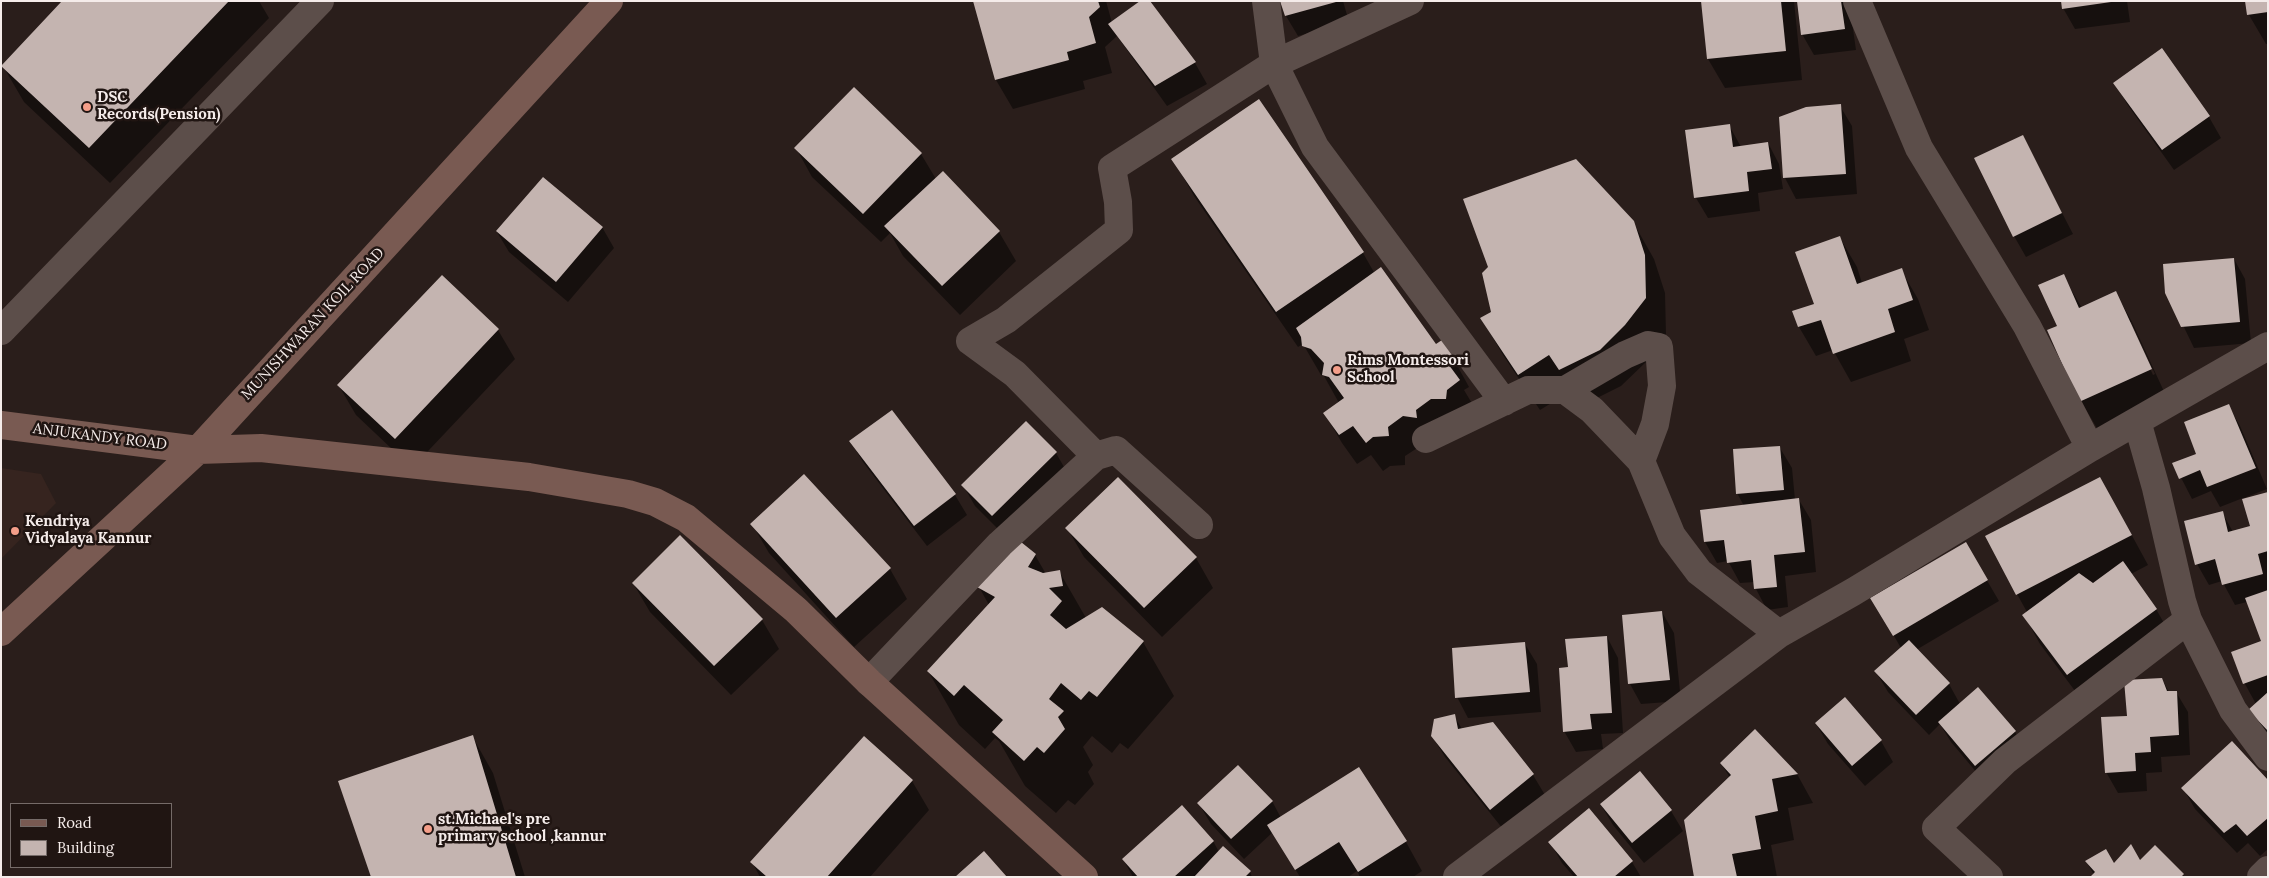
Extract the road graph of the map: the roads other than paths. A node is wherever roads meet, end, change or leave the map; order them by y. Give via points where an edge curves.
1 (320, 1) edge
2 (609, 1) edge
3 (1266, 1) edge
4 (1410, 1) edge
5 (1857, 1) edge
6 (1274, 64) junction
7 (1, 331) edge
8 (2268, 346) edge
9 (1565, 390) junction
10 (1504, 402) junction
11 (2137, 421) junction
12 (1, 425) edge
13 (1426, 439) dead end
14 (2090, 448) junction
15 (198, 450) junction
16 (1096, 456) junction
17 (1641, 461) junction
18 (1198, 525) dead end
19 (2188, 620) junction
20 (1, 632) edge
21 (1779, 634) junction
22 (869, 682) junction
23 (2268, 757) edge
24 (2268, 870) edge
25 (1084, 877) edge
26 (1456, 877) edge
27 (1989, 877) edge
28 (2261, 877) edge

1 - 7 street
2 - 15 main road, MUNISHWARAN KOIL ROAD
3 - 6 street
4 - 6 street
5 - 14 street via 1919,148 2027,326
6 - 10 street via 1315,147
6 - 16 street via 1112,168 1119,230 1006,320 970,342 1015,374
8 - 11 street
9 - 10 street via 1528,390
9 - 17 street via 1592,410
9 - 17 street via 1625,355 1648,345 1659,346 1662,386 1655,424
10 - 13 street
11 - 14 street
11 - 19 street
12 - 15 main road, ANJUKANDY ROAD
14 - 21 street
15 - 20 main road, MUNISHWARAN KOIL ROAD
15 - 22 main road, ANJUKANDY ROAD via 261,448 352,456 529,477 628,494 655,502 686,518 781,598
16 - 18 street via 1116,450
16 - 22 street via 1000,544
17 - 21 street via 1672,536 1699,572
19 - 23 street via 2233,710
19 - 27 street via 2005,761 1936,828
21 - 26 street
22 - 25 main road, ANJUKANDY ROAD
24 - 28 street

